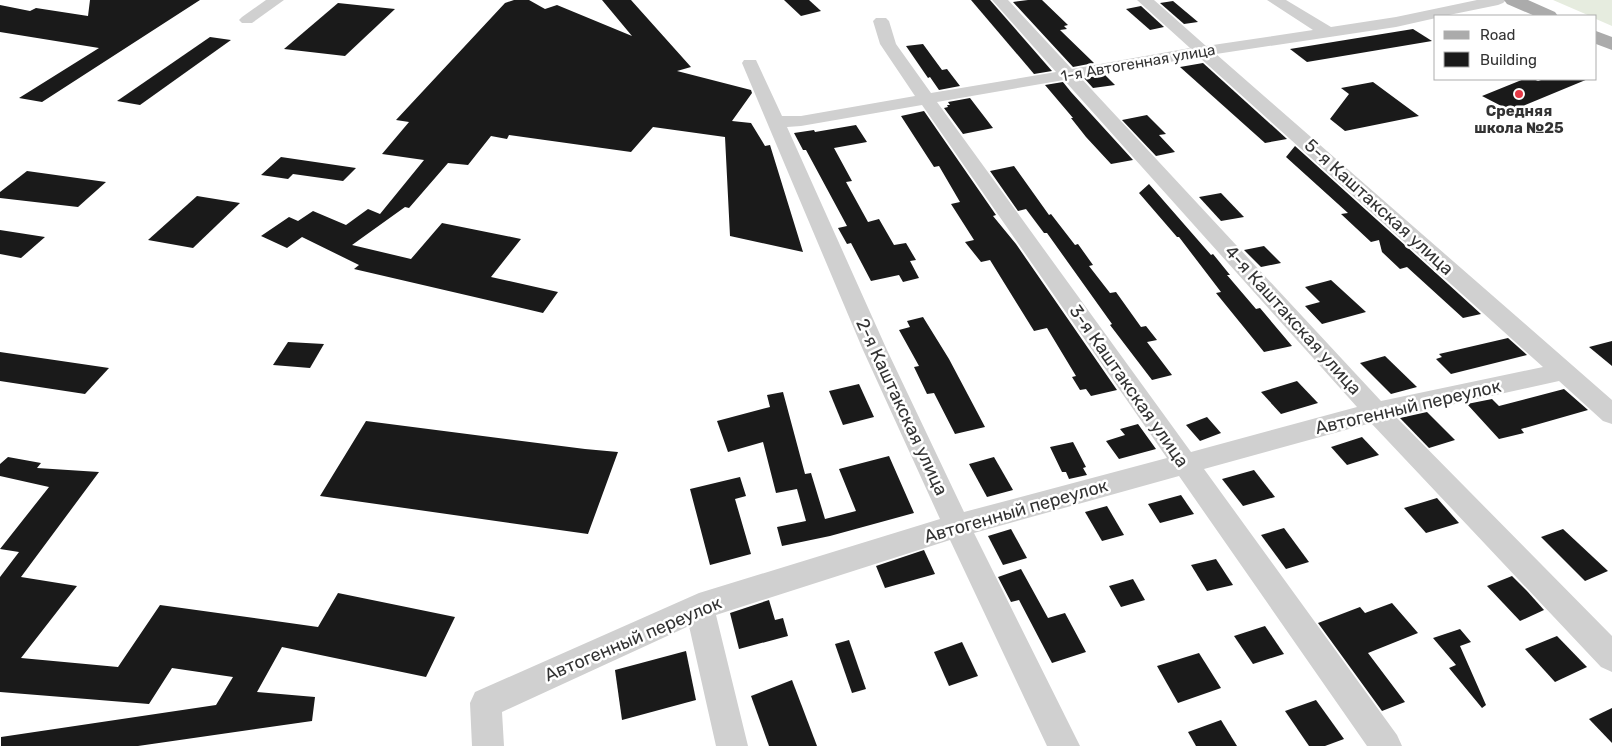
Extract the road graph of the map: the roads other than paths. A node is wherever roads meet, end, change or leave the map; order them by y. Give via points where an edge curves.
1 (276, 0) edge
2 (1000, 0) edge
3 (1145, 0) edge
4 (1274, 0) edge
5 (1421, 0) edge
6 (1498, 0) edge
7 (1513, 0) edge
8 (1444, 12) junction
9 (1547, 15) edge
10 (247, 20) dead end
11 (881, 21) dead end
12 (1328, 32) junction
13 (1597, 37) edge
14 (1612, 44) edge
15 (1203, 51) junction
16 (750, 63) dead end
17 (1070, 74) junction
18 (926, 99) junction
19 (777, 122) junction
20 (1564, 371) junction
21 (1376, 412) junction
22 (1612, 414) edge
23 (1185, 464) junction
24 (957, 526) junction
25 (699, 607) junction
26 (1612, 657) edge
27 (488, 746) edge
28 (732, 746) edge
29 (1064, 746) edge
30 (1386, 746) edge

1 - 10 street
2 - 17 street, 4-я Каштакская улица
3 - 15 street, 5-я Каштакская улица
4 - 12 street
5 - 8 street
6 - 8 street, 1-я Автогенная улица
7 - 9 main road
8 - 12 street, 1-я Автогенная улица
11 - 18 street, 3-я Каштакская улица via 888,44
12 - 15 street, 1-я Автогенная улица
13 - 14 main road
15 - 17 street, 1-я Автогенная улица
15 - 20 street, 5-я Каштакская улица
16 - 19 street, 2-я Каштакская улица
17 - 18 street, 1-я Автогенная улица
17 - 21 street, 4-я Каштакская улица
18 - 19 street, 1-я Автогенная улица via 801,121
18 - 23 street, 3-я Каштакская улица
19 - 24 street, 2-я Каштакская улица via 875,350
20 - 21 street, Автогенный переулок
20 - 22 street, 5-я Каштакская улица
21 - 23 street, Автогенный переулок
21 - 26 street, 4-я Каштакская улица
23 - 24 street, Автогенный переулок
23 - 30 street, 3-я Каштакская улица
24 - 25 street, Автогенный переулок
24 - 29 street, 2-я Каштакская улица
25 - 27 street, Автогенный переулок via 486,703
25 - 28 street

